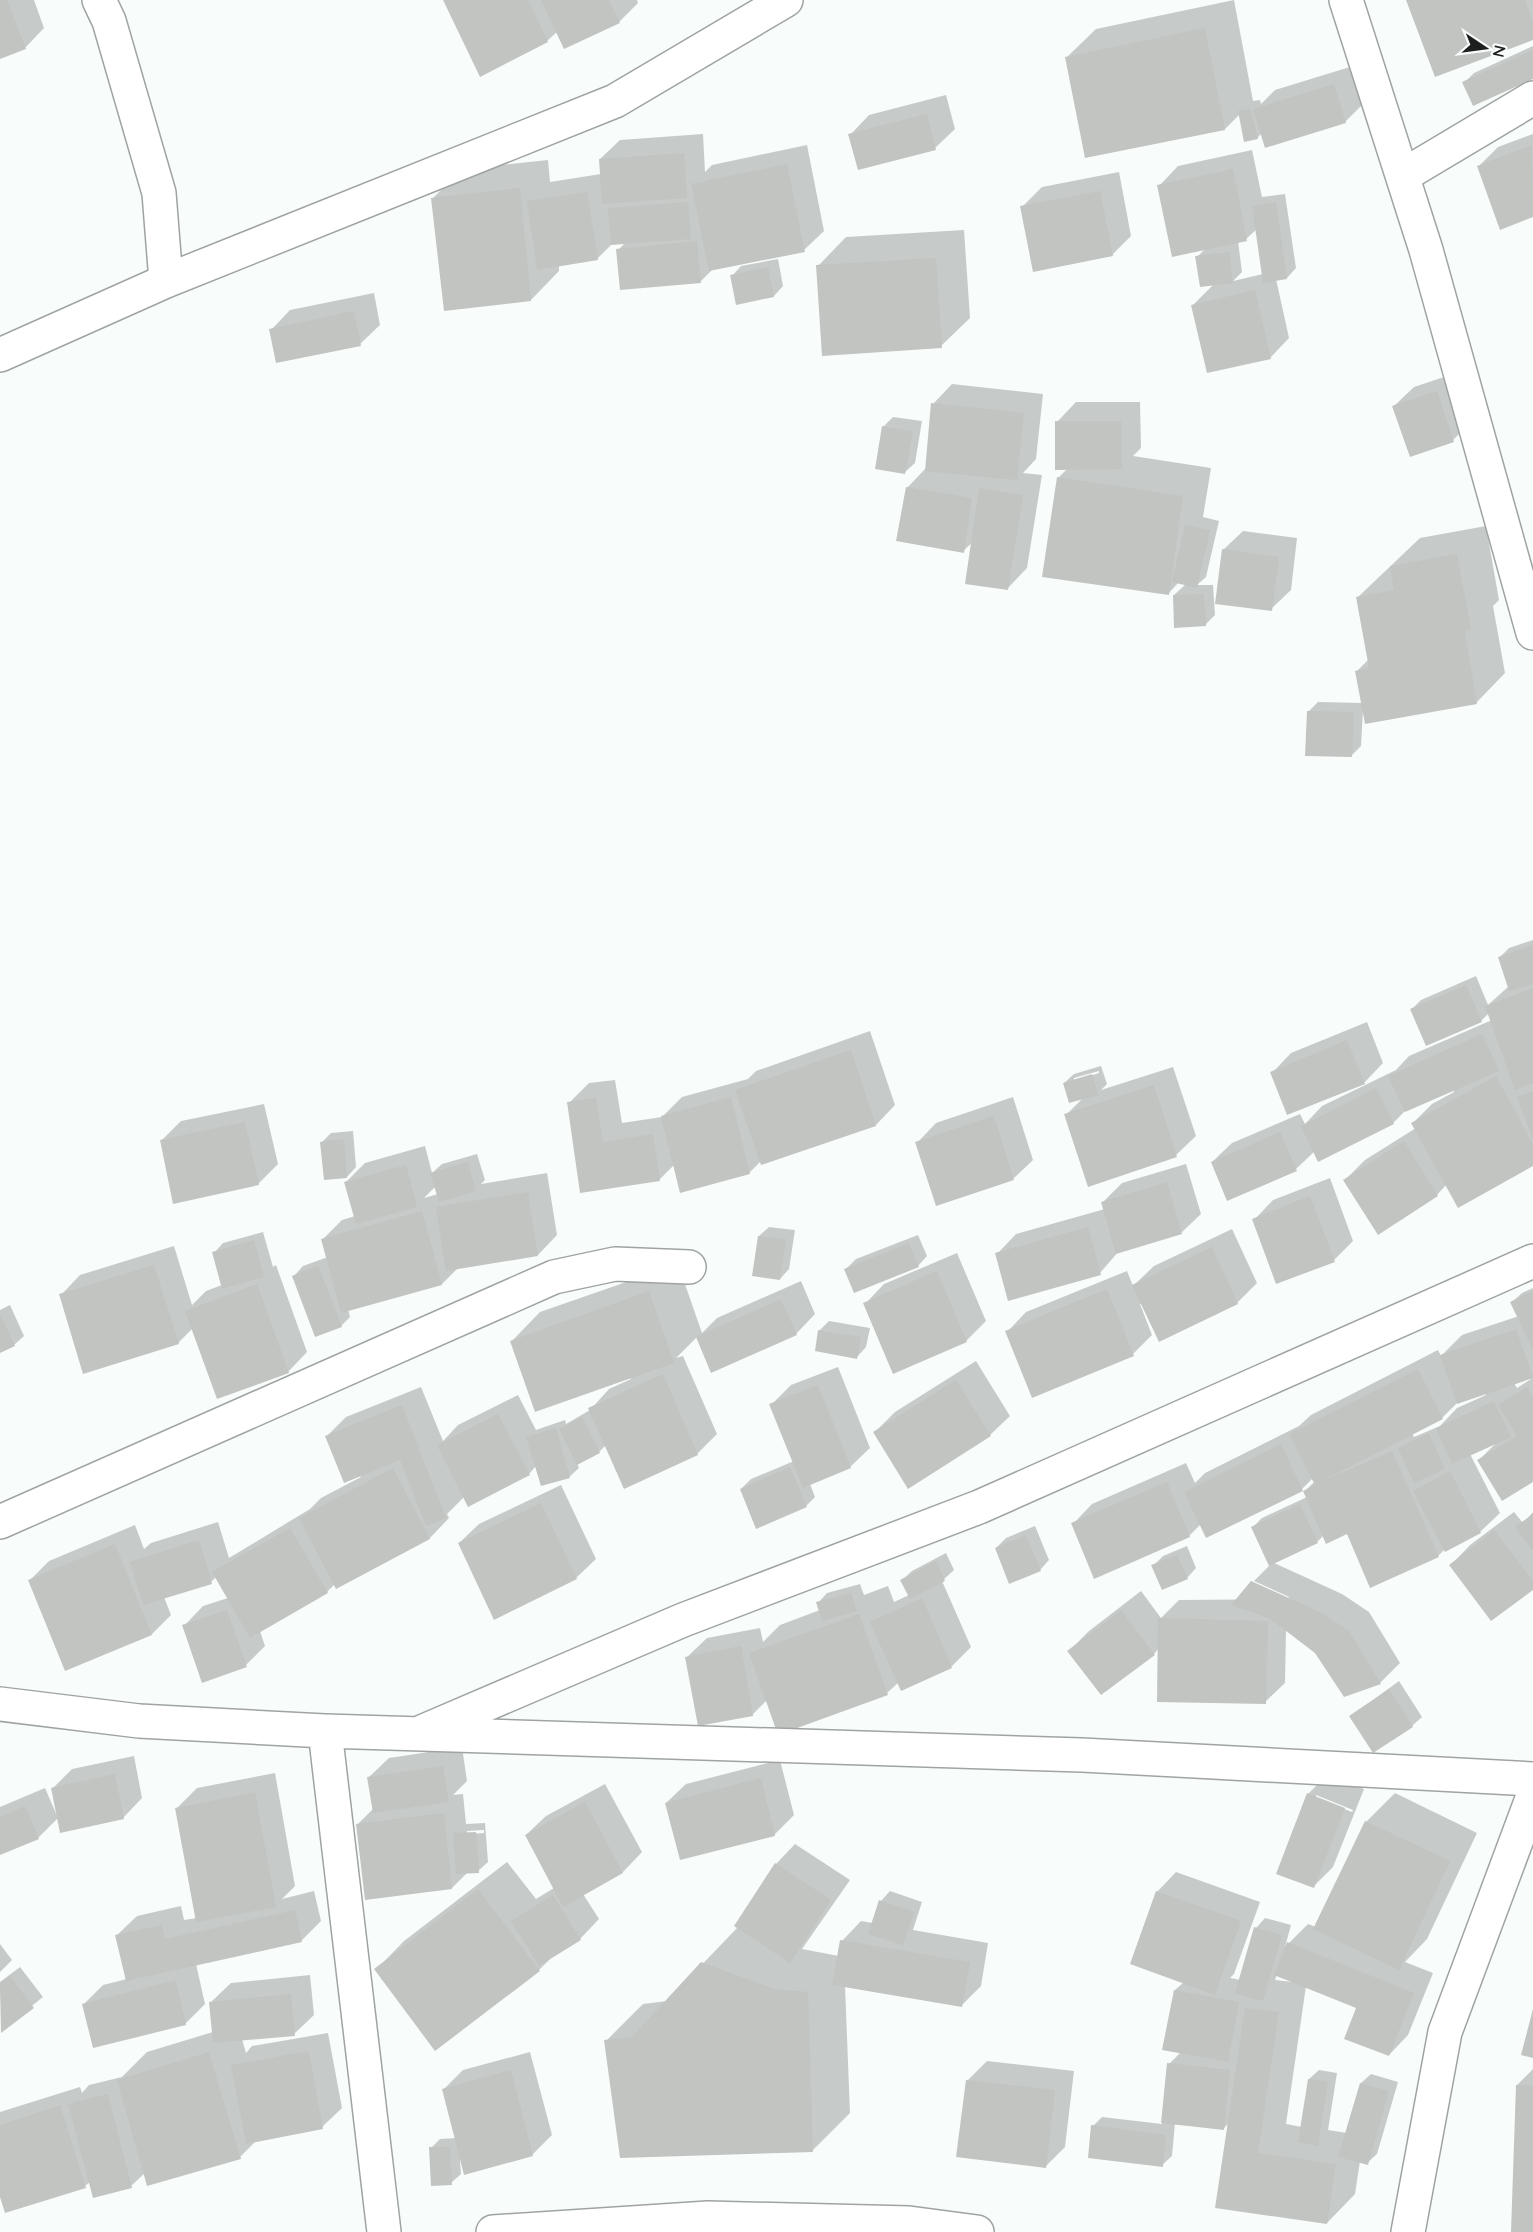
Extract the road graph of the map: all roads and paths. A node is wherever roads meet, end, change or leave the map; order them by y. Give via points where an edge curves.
1 (99, 0) edge
2 (786, 0) edge
3 (1346, 0) edge
4 (1533, 98) edge
5 (1404, 175) junction
6 (166, 281) junction
7 (0, 355) edge
8 (1533, 633) edge
9 (1533, 1261) edge
10 (688, 1267) dead end
11 (0, 1522) edge
12 (0, 1704) edge
13 (325, 1731) junction
14 (417, 1734) junction
15 (1533, 1779) edge
16 (1533, 1796) edge
17 (384, 2232) edge
18 (493, 2232) edge
19 (977, 2232) edge
20 (1408, 2232) edge

1 - 6 street via 110,21 159,193
2 - 6 street via 615,101
3 - 5 street
4 - 5 street
5 - 8 street
6 - 7 street
9 - 14 street via 979,1507 683,1620
10 - 11 street via 615,1264 554,1277
12 - 13 street via 139,1721
13 - 14 street
13 - 17 street
14 - 15 street via 1082,1755
16 - 20 street via 1445,2032
18 - 19 street via 708,2218 909,2223

